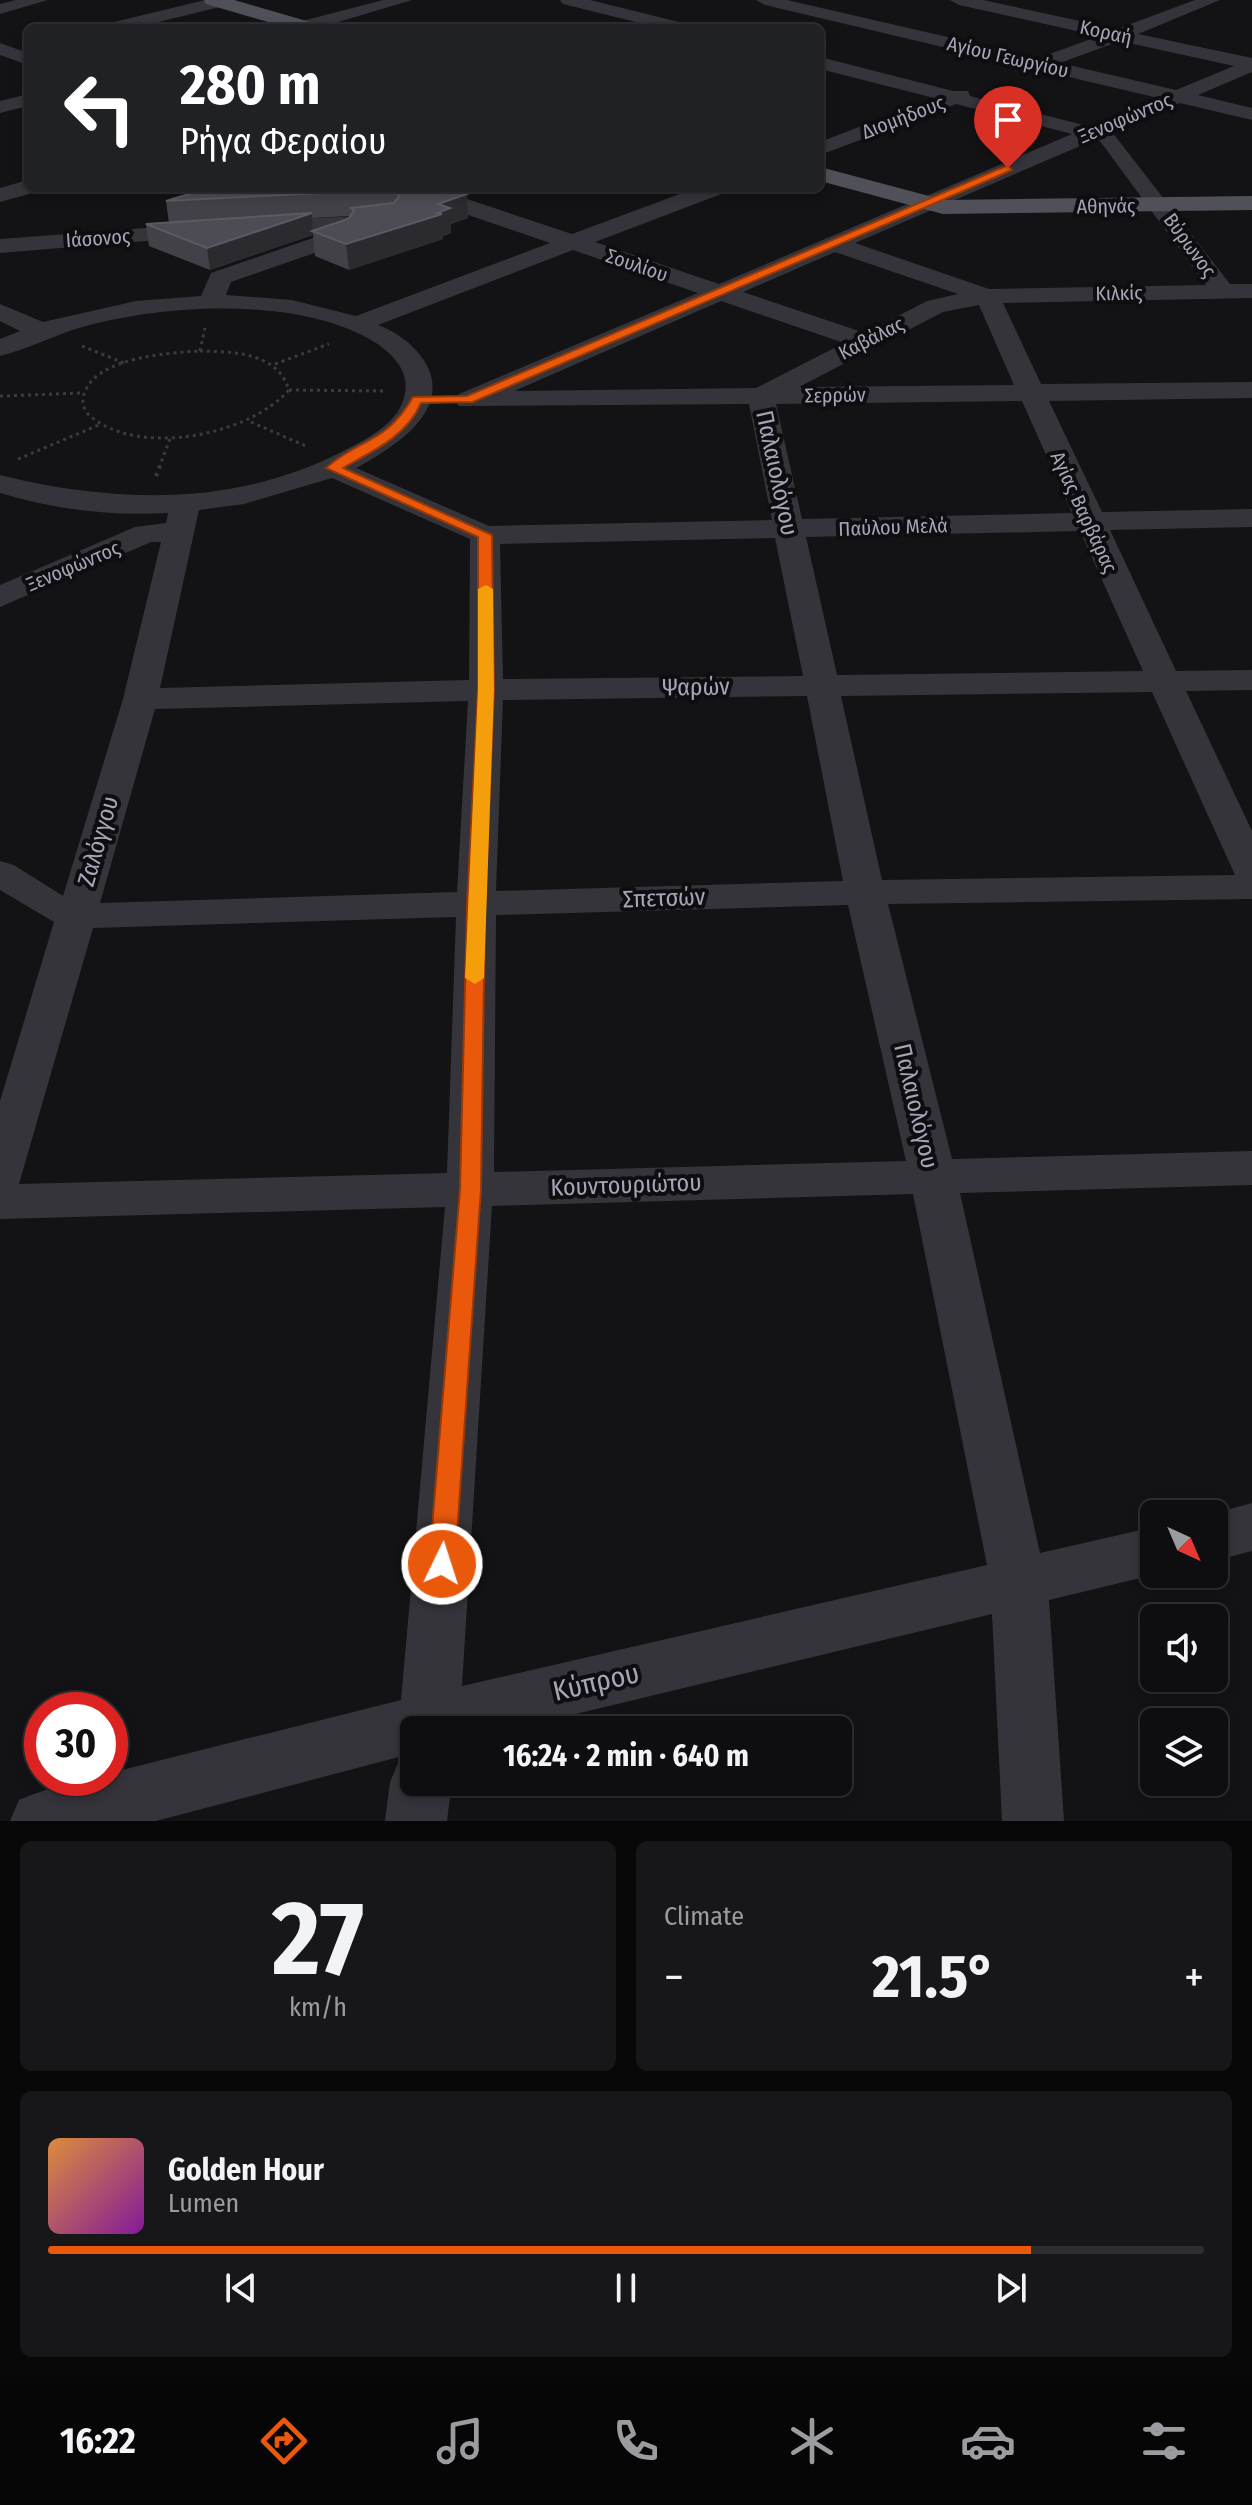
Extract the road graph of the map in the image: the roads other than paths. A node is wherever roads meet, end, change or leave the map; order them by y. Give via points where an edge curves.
1 (39, 0) edge
2 (403, 0) edge
3 (569, 0) edge
4 (661, 0) edge
5 (765, 0) edge
6 (837, 0) edge
7 (959, 0) edge
8 (1033, 0) edge
9 (1211, 0) edge
10 (219, 1) edge
11 (0, 9) edge
12 (807, 10) junction
13 (1005, 10) junction
14 (619, 12) junction
15 (779, 19) dead end
16 (128, 24) edge
17 (294, 24) edge
18 (315, 24) edge
19 (580, 24) dead end
20 (666, 24) edge
21 (1119, 35) junction
22 (925, 37) junction
23 (895, 47) dead end
24 (866, 58) dead end
25 (1252, 64) edge
26 (1041, 65) junction
27 (826, 68) edge
28 (1176, 96) junction
29 (956, 97) junction
30 (24, 101) edge
31 (0, 107) edge
32 (1252, 114) edge
33 (1092, 132) junction
34 (824, 147) edge
35 (824, 175) edge
36 (24, 188) edge
37 (424, 192) edge
38 (473, 192) edge
39 (705, 192) edge
40 (0, 195) edge
41 (449, 200) junction
42 (1252, 203) edge
43 (924, 204) junction
44 (1161, 206) junction
45 (182, 211) dead end
46 (387, 220) junction
47 (96, 238) junction
48 (571, 243) junction
49 (834, 244) junction
50 (0, 246) edge
51 (0, 267) edge
52 (1223, 291) junction
53 (1252, 291) edge
54 (721, 293) junction
55 (987, 296) junction
56 (211, 303) junction
57 (0, 312) edge
58 (364, 327) junction
59 (41, 331) junction
60 (864, 341) junction
61 (0, 348) edge
62 (1252, 390) edge
63 (1028, 393) junction
64 (418, 396) junction
65 (761, 396) junction
66 (469, 400) junction
67 (338, 466) junction
68 (7, 472) edge
69 (162, 515) junction
70 (1252, 518) edge
71 (1088, 521) junction
72 (790, 530) junction
73 (485, 535) junction
74 (0, 597) edge
75 (1252, 680) edge
76 (1163, 682) junction
77 (820, 686) junction
78 (486, 690) junction
79 (140, 699) junction
80 (1252, 872) edge
81 (0, 873) edge
82 (1252, 887) edge
83 (865, 892) junction
84 (476, 905) junction
85 (76, 916) junction
86 (1252, 1168) edge
87 (0, 1177) edge
88 (933, 1177) junction
89 (470, 1189) junction
90 (0, 1202) edge
91 (1252, 1527) edge
92 (1228, 1533) edge
93 (1140, 1555) edge
94 (1019, 1585) junction
95 (430, 1716) edge
96 (467, 1716) edge
97 (400, 1732) edge
98 (419, 1796) edge
99 (41, 1821) edge
100 (416, 1821) edge
101 (1033, 1821) edge

1 - 11 street
2 - 18 street
3 - 14 street
4 - 14 street
5 - 12 street, Αγίου Γεωργίου
6 - 12 street
7 - 13 street, Κοραή
8 - 13 street
9 - 21 street, Διομήδους
10 - 16 street
10 - 17 main road
12 - 15 street
12 - 22 street, Αγίου Γεωργίου
13 - 21 street, Κοραή
13 - 22 street
14 - 19 street
14 - 20 street
21 - 25 street, Κοραή
21 - 26 street, Διομήδους
22 - 23 street
22 - 26 street, Αγίου Γεωργίου
24 - 27 street
25 - 28 street, Ξενοφώντος
26 - 28 street, Αγίου Γεωργίου
26 - 29 street, Διομήδους
27 - 29 street
28 - 32 street, Αγίου Γεωργίου
28 - 33 street, Ξενοφώντος
29 - 33 street
29 - 34 street, Διομήδους
30 - 31 street
33 - 43 street, Ξενοφώντος
33 - 44 street, Βύρωνος via 1107,137
35 - 43 main road, Αθηνάς
36 - 40 street
37 - 41 street, Σουλίου
38 - 41 street
39 - 48 street
41 - 46 street
41 - 48 street, Σουλίου
42 - 44 main road, Αθηνάς
43 - 44 main road, Αθηνάς
43 - 49 street, Ξενοφώντος
44 - 52 street, Βύρωνος
45 - 47 street
46 - 47 street, Ιάσονος
46 - 56 street via 220,278
47 - 50 street, Ιάσονος
47 - 51 street
48 - 54 street, Σουλίου
48 - 58 street
49 - 54 street, Ξενοφώντος
49 - 55 street
52 - 53 street, Κιλκίς
52 - 55 street, Κιλκίς
54 - 60 street, Σουλίου
54 - 66 street, Ξενοφώντος
55 - 60 street, Καβάλας via 936,306
55 - 63 street, Αγίας Βαρβάρας
56 - 58 street via 305,310
56 - 59 street via 106,313
57 - 59 street
58 - 64 street via 390,340 414,364
59 - 61 street
60 - 65 street, Καβάλας
62 - 63 street, Σερρών
63 - 65 street, Σερρών
63 - 71 street, Αγίας Βαρβάρας
64 - 66 street, Σερρών
64 - 67 street via 411,413 385,439
65 - 66 street, Σερρών
65 - 72 street, Παλαιολόγου
67 - 69 street
67 - 73 street
68 - 69 street via 51,497
69 - 74 street, Ξενοφώντος
69 - 79 street, Ζαλόγγου
70 - 71 street, Παύλου Μελά
71 - 72 street, Παύλου Μελά
71 - 76 street, Αγίας Βαρβάρας
72 - 73 street, Παύλου Μελά
72 - 77 street, Παλαιολόγου
73 - 78 street
75 - 76 street, Ψαρών
76 - 77 street, Ψαρών
76 - 80 street, Αγίας Βαρβάρας
77 - 78 street, Ψαρών
77 - 83 street, Παλαιολόγου
78 - 79 street, Ψαρών
78 - 84 street
79 - 85 street, Ζαλόγγου
81 - 85 street via 57,910
82 - 83 street, Σπετσών
83 - 84 street, Σπετσών
83 - 88 street, Παλαιολόγου
84 - 85 street, Σπετσών
84 - 89 street
85 - 87 street, Ζαλόγγου
86 - 88 street, Κουντουριώτου
88 - 89 street, Κουντουριώτου
88 - 94 street, Παλαιολόγου
89 - 90 street, Κουντουριώτου
89 - 95 street
91 - 92 street
93 - 94 street, Κύπρου
94 - 96 street, Κύπρου
94 - 101 street, Παλαιολόγου
97 - 99 street, Κύπρου
98 - 100 street

